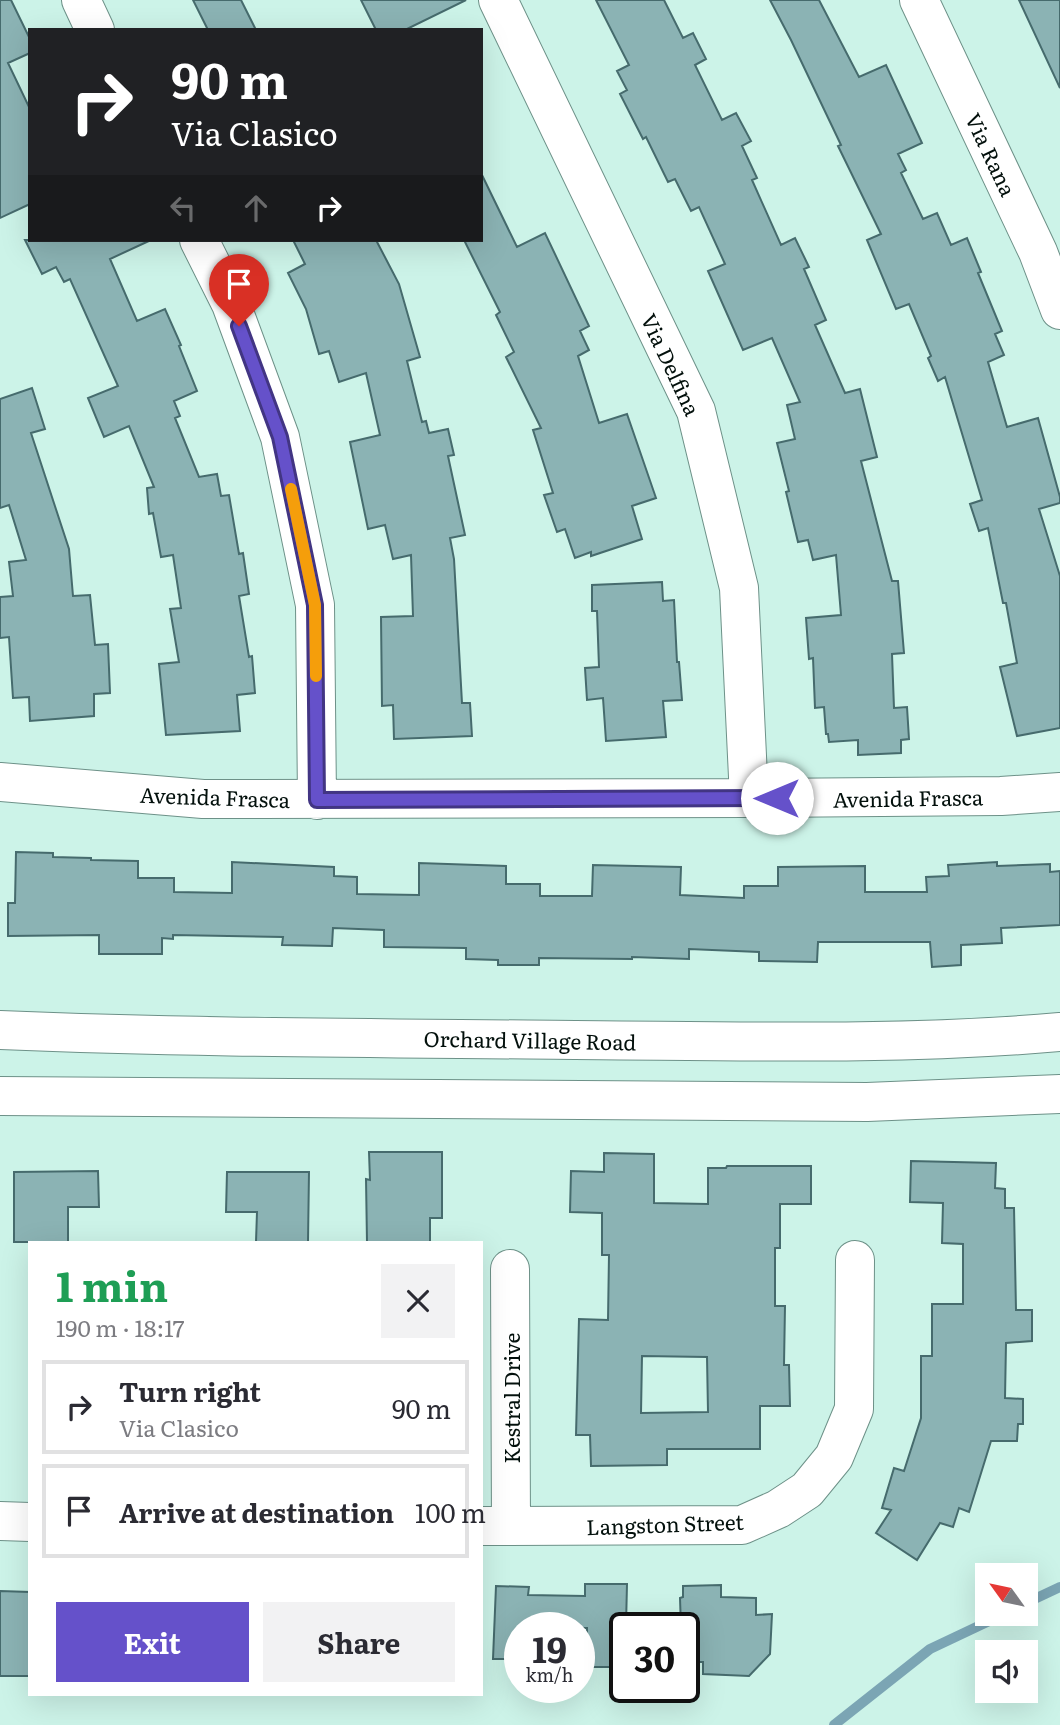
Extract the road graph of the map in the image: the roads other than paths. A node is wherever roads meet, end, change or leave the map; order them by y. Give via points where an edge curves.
1 (81, 0) edge
2 (498, 0) edge
3 (919, 0) edge
4 (94, 28) edge
5 (200, 242) edge
6 (1060, 310) edge
7 (0, 782) edge
8 (1060, 792) edge
9 (749, 798) junction
10 (317, 800) junction
11 (0, 1030) edge
12 (1060, 1032) edge
13 (1060, 1094) edge
14 (0, 1096) edge
15 (855, 1260) dead end
16 (510, 1269) dead end
17 (0, 1521) edge
18 (28, 1522) edge
19 (496, 1526) edge

1 - 4 street
2 - 9 street, Via Delfina via 696,411 739,588
3 - 6 street, Via Rana via 1038,252
5 - 10 street via 231,304 280,437 315,605
7 - 10 street, Avenida Frasca via 203,799
8 - 9 street, Avenida Frasca
9 - 10 street, Avenida Frasca
11 - 12 street, Orchard Village Road via 148,1036 775,1042
13 - 14 street via 867,1102
15 - 19 street, Langston Street via 854,1409 834,1457 807,1490 742,1525
16 - 19 street, Kestral Drive
17 - 18 street

